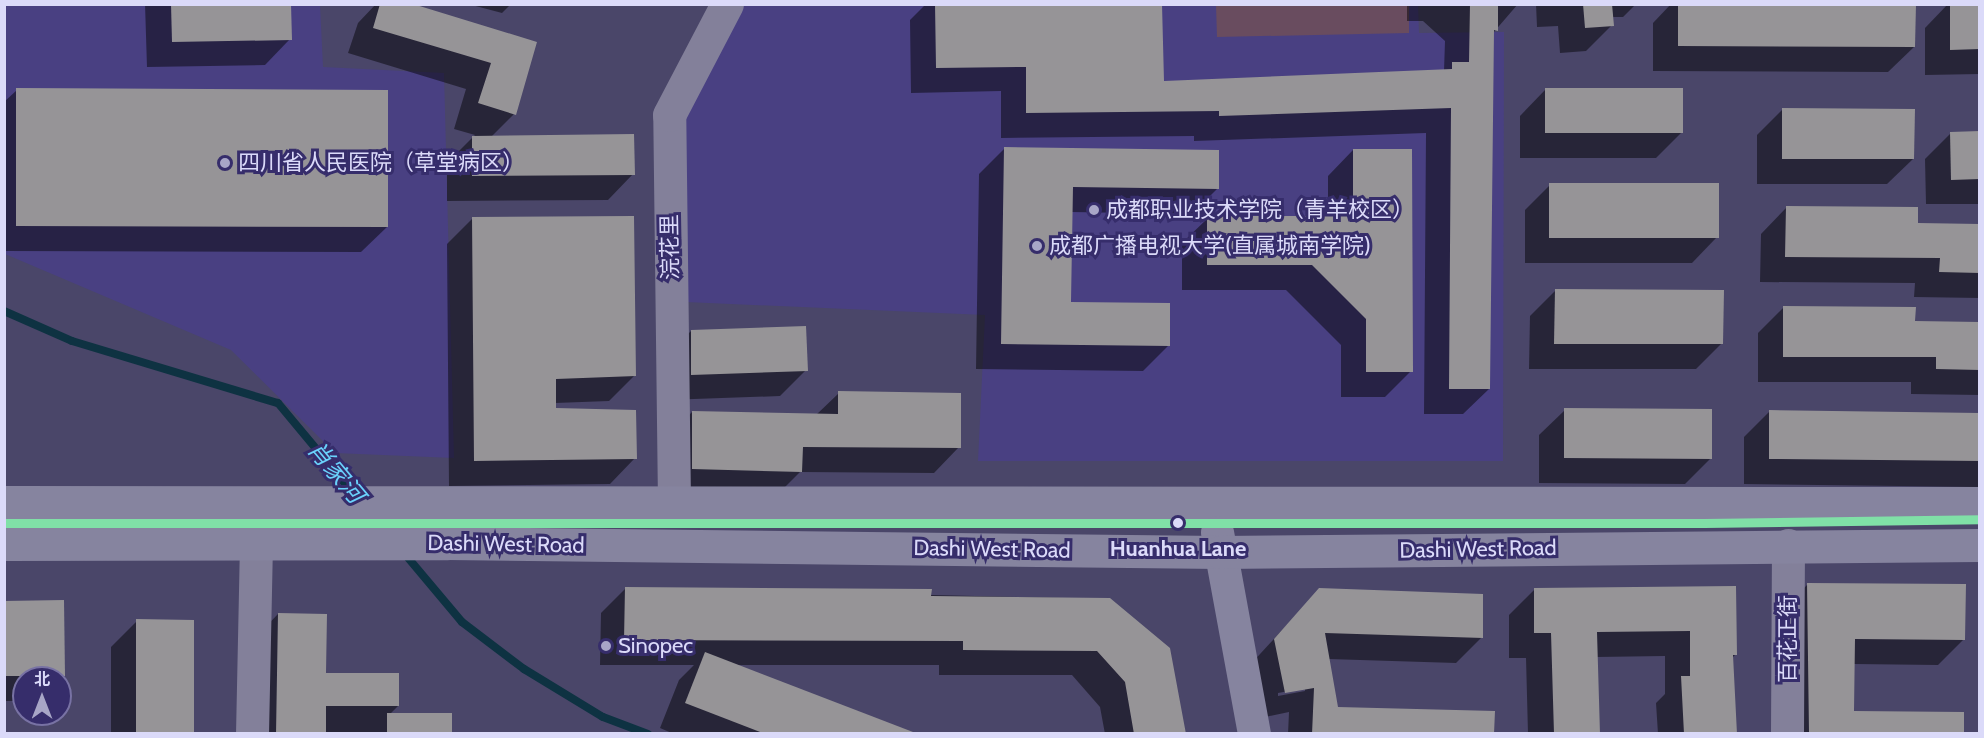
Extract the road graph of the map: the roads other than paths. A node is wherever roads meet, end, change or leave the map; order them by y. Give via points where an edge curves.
1 (727, 4) edge
2 (4, 502) edge
3 (674, 503) junction
4 (1980, 503) edge
5 (1213, 505) junction
6 (256, 543) junction
7 (4, 544) edge
8 (1980, 544) edge
9 (1788, 545) junction
10 (1220, 552) junction
11 (252, 734) edge
12 (1254, 734) edge
13 (1787, 734) edge

1 - 3 street, 浣花里 via 669,115
2 - 3 main road, Dashi West Road
3 - 5 main road, Dashi West Road
4 - 5 main road, Dashi West Road
5 - 10 main road
6 - 7 main road, Dashi West Road
6 - 10 main road, Dashi West Road
6 - 11 street
8 - 9 main road, Dashi West Road
9 - 10 main road, Dashi West Road
9 - 13 street, 百花正街
10 - 12 main road

